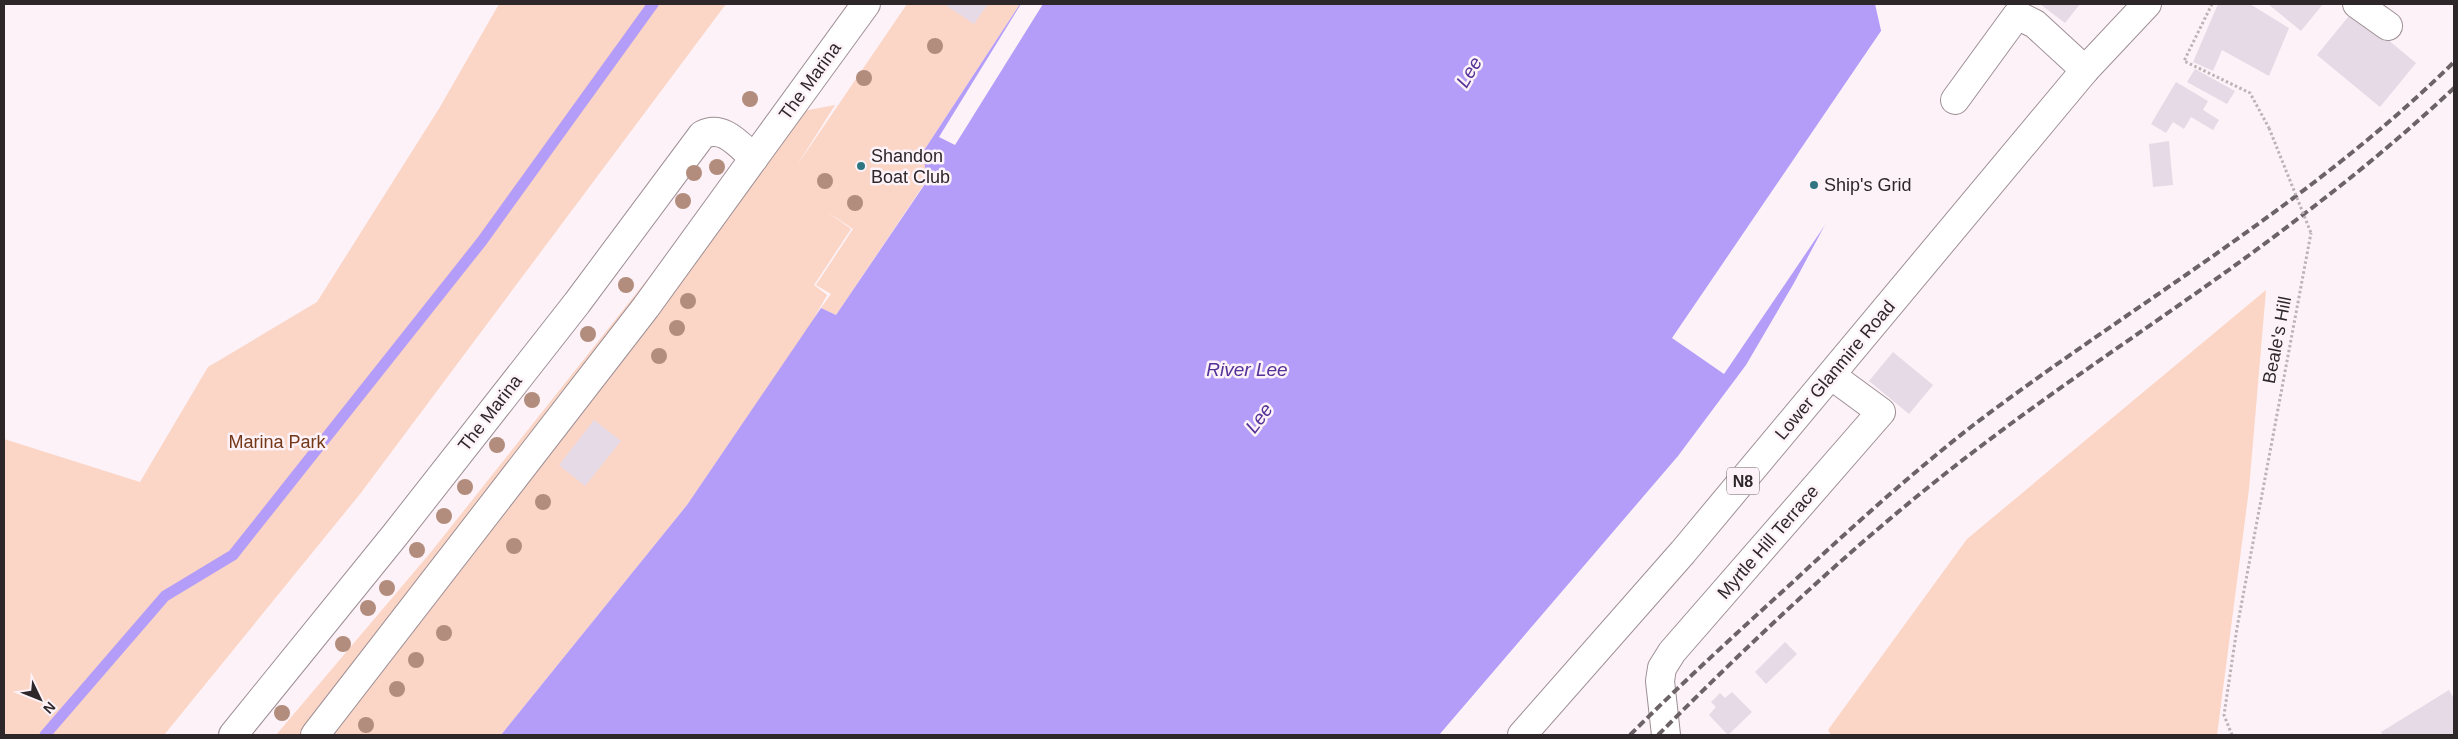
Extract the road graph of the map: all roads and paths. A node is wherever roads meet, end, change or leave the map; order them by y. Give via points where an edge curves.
1 (866, 4) edge
2 (2147, 4) edge
3 (2212, 4) edge
4 (2357, 4) edge
5 (2388, 26) dead end
6 (2085, 70) junction
7 (1955, 100) dead end
8 (754, 158) junction
9 (1832, 376) junction
10 (232, 735) edge
11 (315, 735) edge
12 (1522, 735) edge
13 (1666, 735) edge
14 (2232, 735) edge

1 - 8 main road, The Marina
2 - 6 main road, Lower Glanmire Road / N8
3 - 14 path, Beale's Hill, bridge via 2184,61 2250,94 2269,128 2311,233 2237,628 2224,715
4 - 5 main road
6 - 7 main road via 2035,24 2016,15
6 - 9 main road, Lower Glanmire Road / N8
8 - 10 main road, The Marina via 721,131 702,135 577,303
8 - 11 main road, The Marina via 646,307
9 - 12 main road, Lower Glanmire Road / N8
9 - 13 main road, Myrtle Hill Terrace via 1881,412 1672,652 1662,668 1660,681

